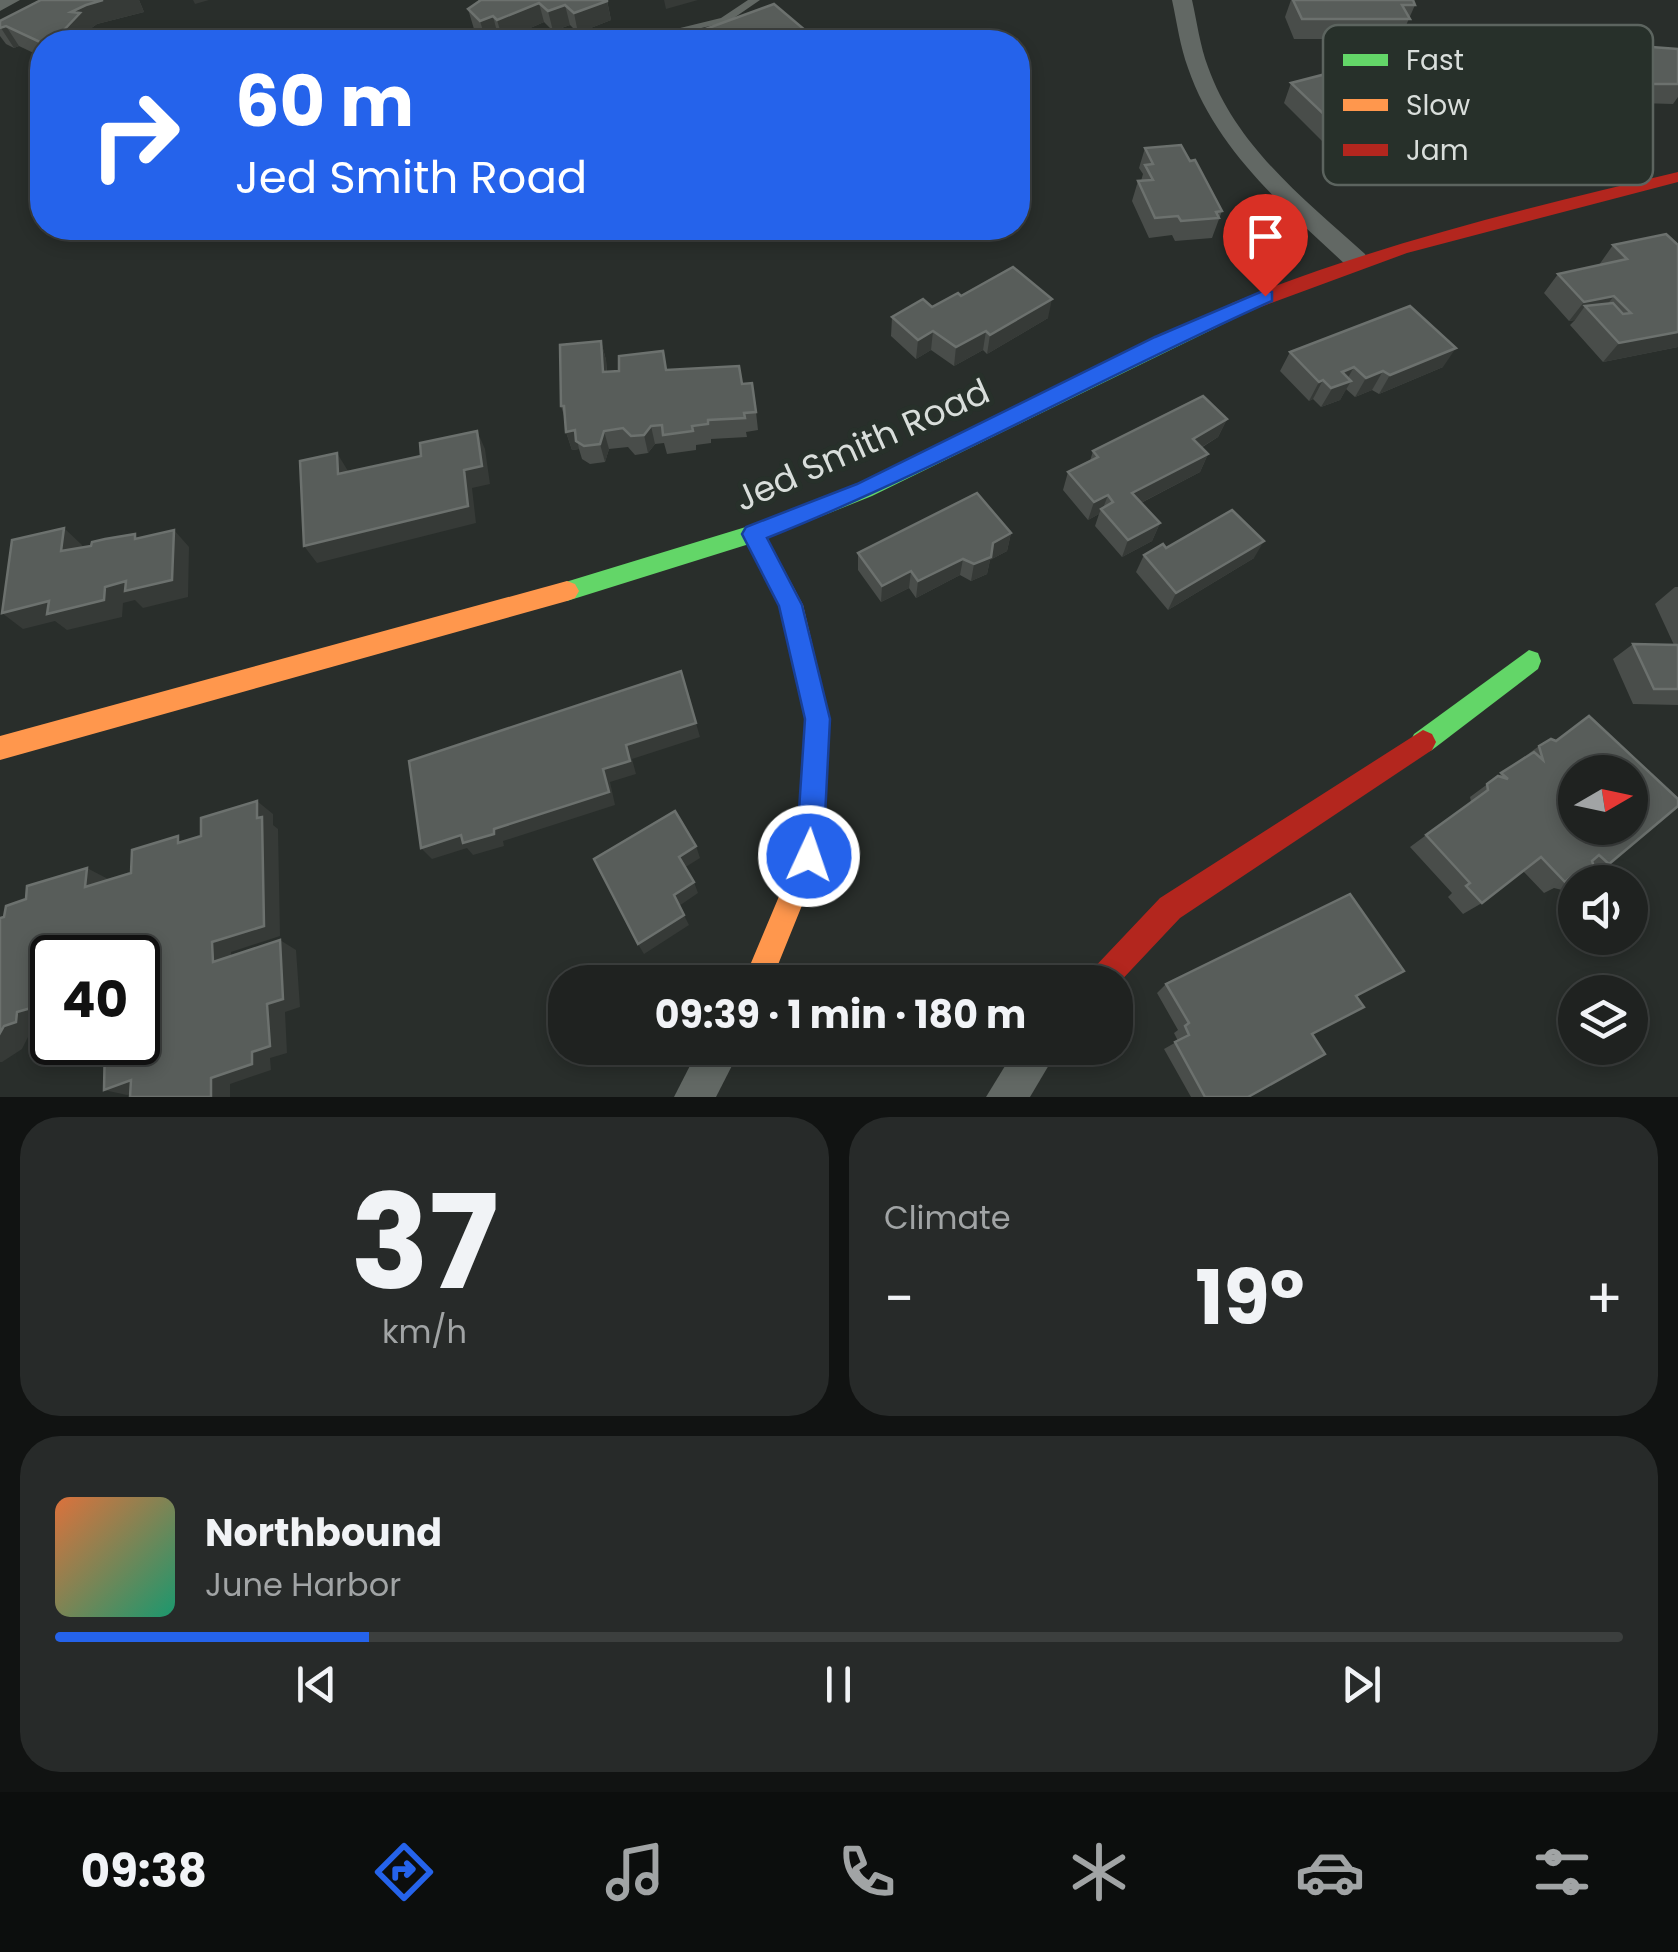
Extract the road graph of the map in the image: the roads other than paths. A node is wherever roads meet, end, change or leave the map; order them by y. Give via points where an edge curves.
1 (10, 0) edge
2 (755, 0) edge
3 (1182, 0) edge
4 (0, 5) edge
5 (680, 30) edge
6 (1678, 177) edge
7 (1653, 183) edge
8 (1645, 185) edge
9 (1356, 260) junction
10 (754, 534) junction
11 (1529, 662) dead end
12 (0, 748) edge
13 (764, 965) edge
14 (1116, 965) edge
15 (712, 1065) edge
16 (1028, 1065) edge
17 (694, 1097) edge
18 (1006, 1097) edge

1 - 4 street
2 - 5 lane via 724,20
3 - 9 street via 1200,75 1224,120 1290,201
6 - 7 street, Jed Smith Road
8 - 9 street, Jed Smith Road
9 - 10 street, Jed Smith Road via 1162,342 864,490
10 - 12 street, Jed Smith Road
10 - 13 street via 790,605 818,719 809,856
11 - 14 street via 1389,767 1170,908
15 - 17 street
16 - 18 street

